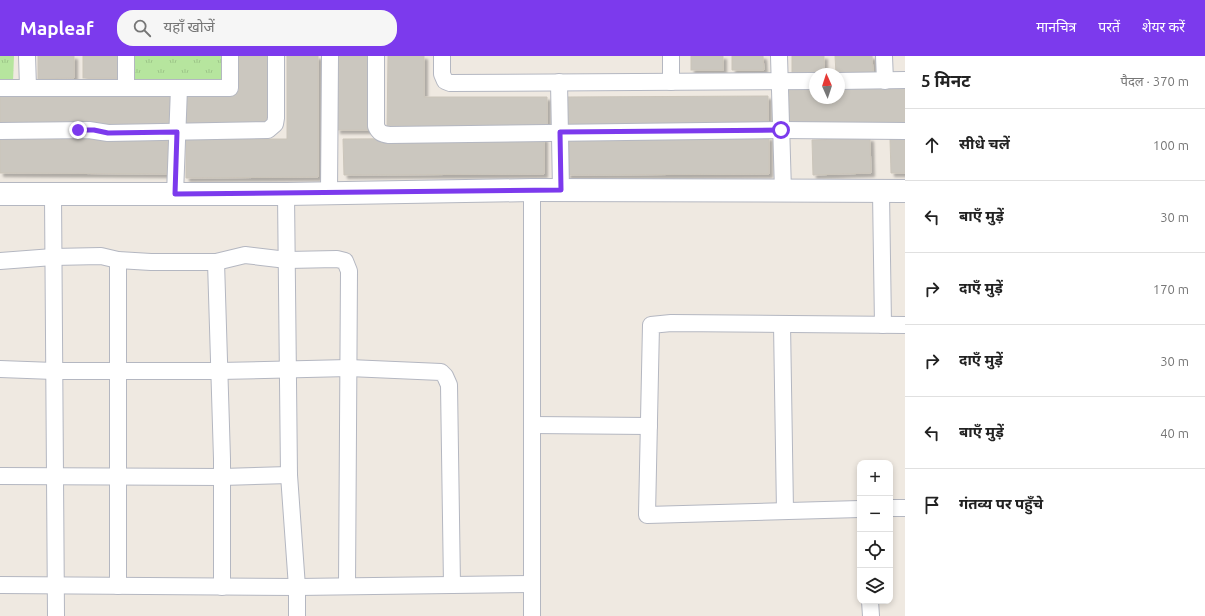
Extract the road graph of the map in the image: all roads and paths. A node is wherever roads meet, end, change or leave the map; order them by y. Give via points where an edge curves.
1 (27, 56) edge
2 (126, 56) edge
3 (230, 56) edge
4 (276, 56) edge
5 (330, 56) edge
6 (376, 56) edge
7 (442, 56) edge
8 (671, 56) edge
9 (779, 56) edge
10 (884, 56) edge
11 (905, 80) edge
12 (809, 81) edge
13 (845, 81) edge
14 (884, 81) junction
15 (559, 82) junction
16 (671, 82) junction
17 (780, 82) junction
18 (0, 88) edge
19 (28, 88) junction
20 (126, 88) junction
21 (179, 88) junction
22 (781, 130) junction
23 (0, 131) edge
24 (905, 131) edge
25 (177, 132) junction
26 (560, 132) junction
27 (532, 190) junction
28 (561, 190) junction
29 (783, 191) junction
30 (881, 192) junction
31 (905, 192) edge
32 (329, 193) junction
33 (0, 194) edge
34 (175, 194) junction
35 (286, 194) junction
36 (53, 195) junction
37 (53, 257) junction
38 (118, 260) junction
39 (286, 260) junction
40 (0, 261) edge
41 (216, 262) junction
42 (782, 324) junction
43 (883, 325) junction
44 (905, 325) edge
45 (349, 368) junction
46 (0, 369) edge
47 (288, 369) junction
48 (117, 370) junction
49 (54, 371) junction
50 (219, 371) junction
51 (532, 425) junction
52 (649, 426) junction
53 (289, 475) junction
54 (0, 476) edge
55 (55, 476) junction
56 (118, 476) junction
57 (222, 477) junction
58 (893, 508) edge
59 (905, 508) edge
60 (857, 509) edge
61 (785, 511) junction
62 (532, 584) junction
63 (0, 585) edge
64 (452, 585) junction
65 (118, 586) junction
66 (222, 586) junction
67 (347, 586) junction
68 (56, 587) junction
69 (297, 587) junction
70 (870, 604) edge
71 (56, 616) edge
72 (297, 616) edge
73 (532, 616) edge
74 (871, 616) edge

1 - 19 street
2 - 20 street
3 - 21 street via 230,88
4 - 25 street via 276,118 272,128
5 - 32 street
6 - 26 street via 376,126 382,134 389,136
7 - 15 street via 442,74 450,83
8 - 16 street
9 - 17 street
10 - 14 street
11 - 14 street
12 - 17 street
13 - 14 street
15 - 16 street
15 - 26 street
16 - 17 street
17 - 22 street
18 - 19 street
19 - 20 street
20 - 21 street
21 - 25 street
22 - 24 street
22 - 26 street
22 - 29 street
23 - 25 street
25 - 34 street
26 - 28 street
27 - 28 street
27 - 32 street
27 - 51 street
28 - 29 street
29 - 30 street
30 - 31 street
30 - 43 street
32 - 35 street
33 - 36 street
34 - 35 street
34 - 36 street
35 - 39 street
36 - 37 street
37 - 38 street via 106,256
37 - 40 street
37 - 49 street
38 - 41 street
38 - 48 street
39 - 41 street via 246,255
39 - 45 street via 345,261 349,271
39 - 47 street
41 - 50 street
42 - 43 street
42 - 52 street via 651,325
42 - 61 street
43 - 44 street
45 - 47 street
45 - 64 street via 431,370 441,372 448,381
45 - 67 street
46 - 49 street
47 - 50 street
47 - 53 street
48 - 49 street
48 - 50 street
48 - 56 street
49 - 55 street
50 - 57 street
51 - 52 street
51 - 62 street
52 - 61 street via 647,515
53 - 57 street
53 - 69 street
54 - 55 street
55 - 56 street
55 - 68 street
56 - 57 street
56 - 65 street
57 - 66 street
58 - 59 street
60 - 61 street
62 - 64 street
62 - 73 street
63 - 68 street
64 - 67 street
65 - 66 street
65 - 68 street
66 - 69 street
67 - 69 street
68 - 71 street
69 - 72 street
70 - 74 street

